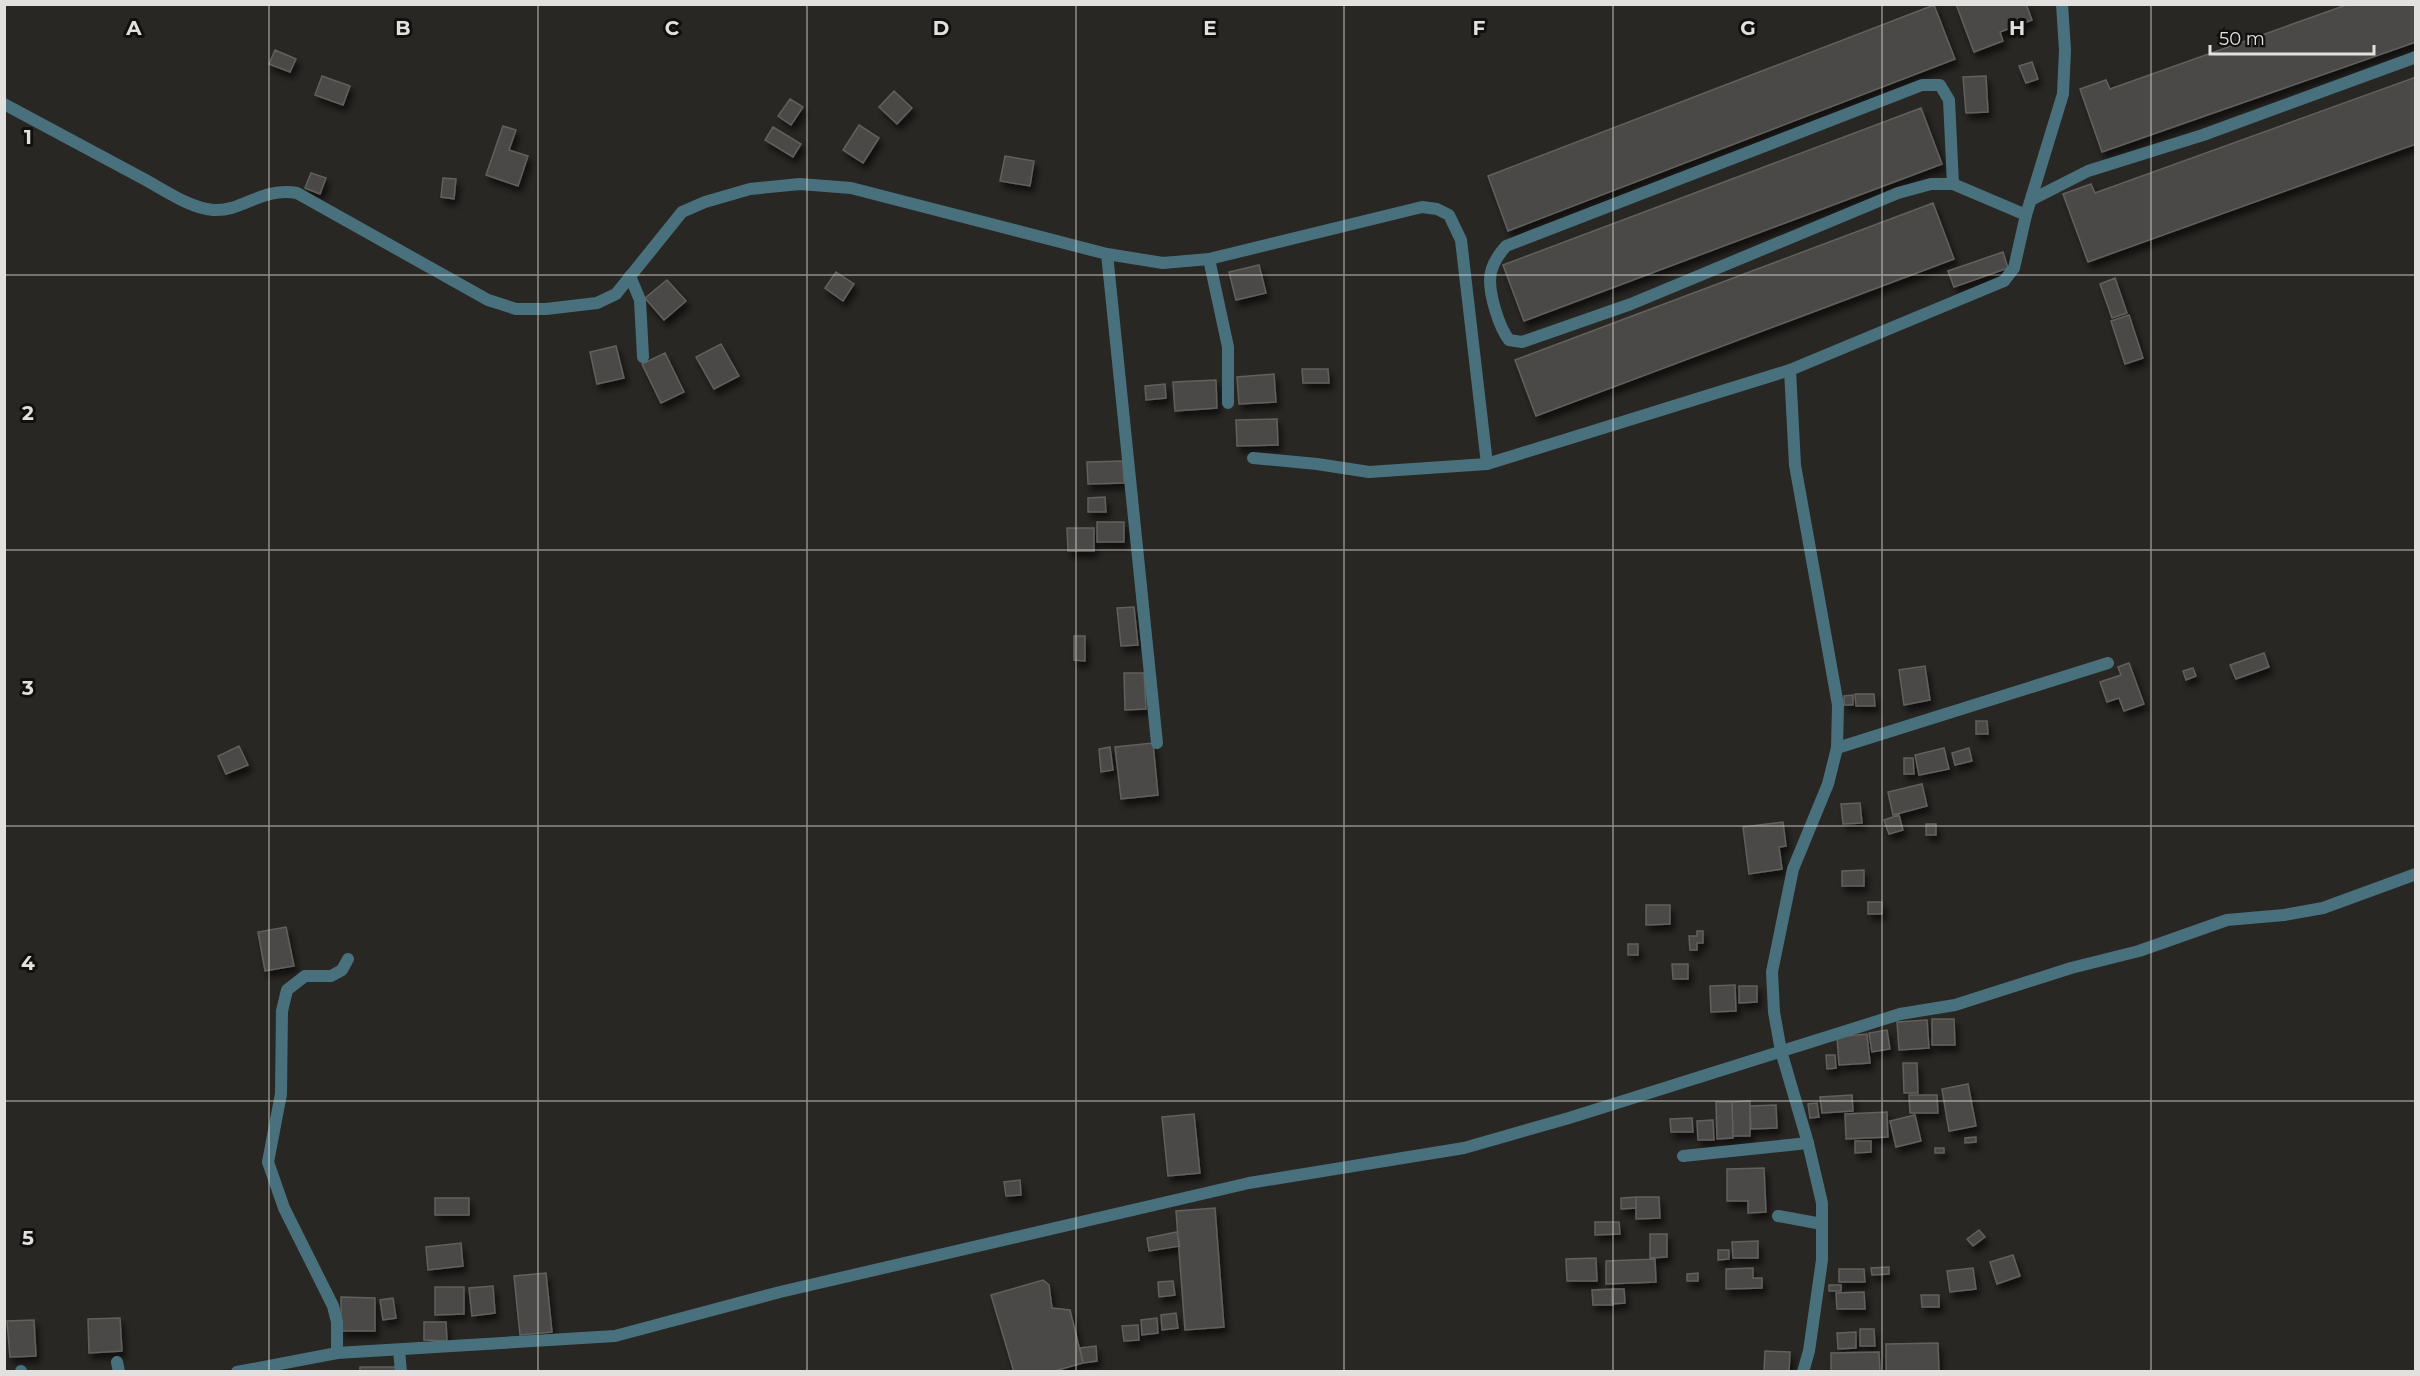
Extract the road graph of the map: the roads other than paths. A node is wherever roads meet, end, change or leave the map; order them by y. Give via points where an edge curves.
1 (2062, 4) edge
2 (2415, 57) edge
3 (4, 104) edge
4 (1953, 184) junction
5 (2031, 200) junction
6 (2026, 215) junction
7 (1107, 254) junction
8 (1209, 259) junction
9 (630, 276) junction
10 (643, 357) dead end
11 (1790, 370) junction
12 (1228, 403) dead end
13 (1253, 458) dead end
14 (1487, 464) junction
15 (2108, 663) dead end
16 (1157, 743) dead end
17 (1838, 748) junction
18 (2415, 874) edge
19 (348, 959) dead end
20 (1781, 1050) junction
21 (1808, 1143) junction
22 (1683, 1156) dead end
23 (1778, 1216) dead end
24 (1822, 1224) junction
25 (399, 1350) junction
26 (337, 1353) junction
27 (237, 1371) edge
28 (401, 1371) edge
29 (1803, 1371) edge

1 - 5 street via 2063,94
2 - 5 street via 2203,135 2088,171
3 - 9 street via 159,188 211,210 228,209 261,195 297,193 488,300 516,309 597,303 616,294
4 - 4 street via 1931,184 1898,193 1631,304 1522,342 1509,339 1501,328 1490,280 1497,256 1506,246 1922,85 1940,85 1949,100
4 - 6 street
5 - 6 street
6 - 11 street via 2014,268 2004,281
7 - 8 street via 1163,263
7 - 9 street via 851,188 800,184 750,189 681,212
7 - 16 street
8 - 12 street via 1228,347
8 - 14 street via 1422,207 1449,215 1461,240
9 - 10 street via 640,300
11 - 14 street
11 - 17 street via 1795,465 1838,705
13 - 14 street via 1369,472
15 - 17 street
17 - 20 street via 1828,784 1793,869 1782,915 1772,972
18 - 20 street via 2323,908 2227,920 2139,951 1955,1005 1900,1014
19 - 26 street via 342,970 331,976 305,976 287,990 282,1011 282,1094 268,1162 284,1208 333,1306
20 - 21 street
20 - 25 street via 1464,1148 1249,1183 780,1292 615,1335
21 - 22 street
21 - 24 street via 1822,1203
23 - 24 street
24 - 29 street via 1822,1260
25 - 26 street
25 - 28 street
26 - 27 street

